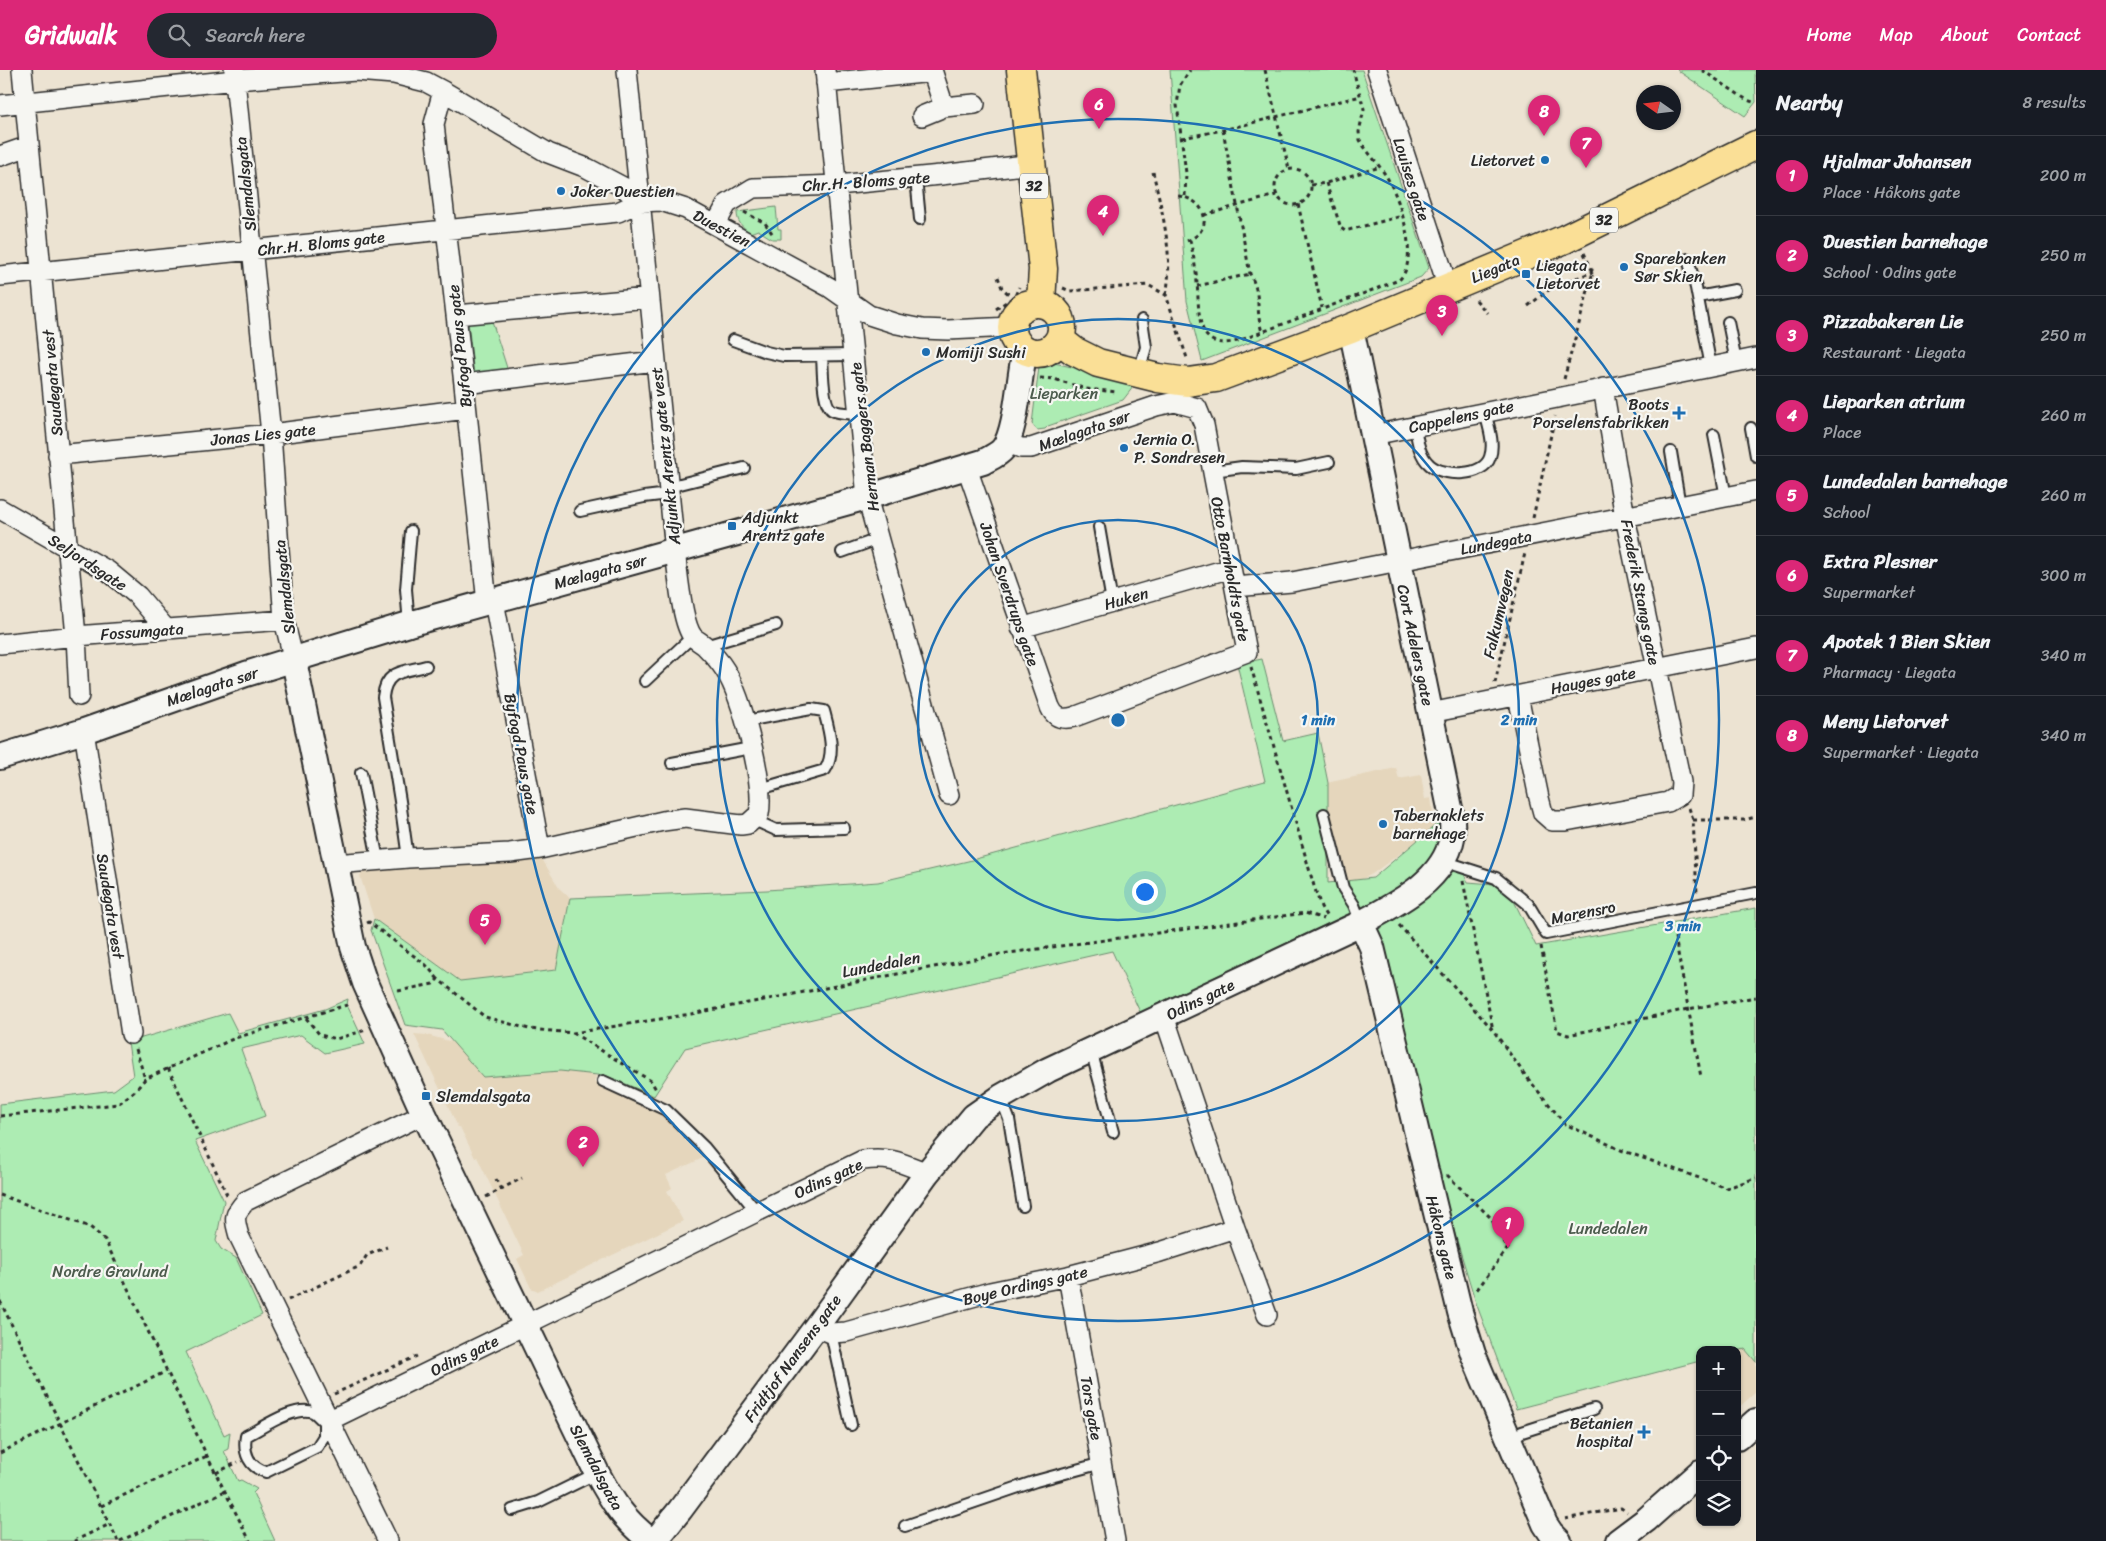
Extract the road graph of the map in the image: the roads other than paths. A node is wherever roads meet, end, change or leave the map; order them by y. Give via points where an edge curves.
1 (22, 70) edge
2 (628, 70) edge
3 (1021, 70) edge
4 (1377, 70) edge
5 (932, 71) edge
6 (234, 75) edge
7 (428, 76) edge
8 (826, 76) edge
9 (443, 91) junction
10 (25, 103) junction
11 (975, 104) dead end
12 (0, 105) edge
13 (944, 107) junction
14 (922, 116) dead end
15 (1756, 145) edge
16 (29, 146) junction
17 (0, 156) edge
18 (1032, 164) junction
19 (916, 178) junction
20 (837, 185) junction
21 (640, 202) junction
22 (920, 219) dead end
23 (716, 224) junction
24 (446, 231) junction
25 (252, 250) junction
26 (1688, 259) dead end
27 (41, 272) junction
28 (0, 276) edge
29 (1461, 290) junction
30 (1735, 290) dead end
31 (1698, 297) junction
32 (649, 298) junction
33 (849, 302) junction
34 (1042, 302) junction
35 (456, 315) junction
36 (1142, 320) dead end
37 (1728, 322) dead end
38 (1351, 328) junction
39 (1010, 329) junction
40 (733, 340) dead end
41 (1060, 340) junction
42 (854, 355) junction
43 (822, 356) junction
44 (1756, 358) edge
45 (655, 361) junction
46 (1736, 362) junction
47 (1711, 366) junction
48 (1132, 383) junction
49 (464, 384) junction
50 (1603, 388) junction
51 (1197, 408) joint
52 (466, 409) junction
53 (1485, 412) junction
54 (860, 414) junction
55 (1415, 426) junction
56 (1751, 428) dead end
57 (271, 434) junction
58 (1373, 435) junction
59 (1714, 435) dead end
60 (1007, 443) junction
61 (1671, 452) dead end
62 (58, 455) junction
63 (1756, 456) edge
64 (1330, 462) dead end
65 (744, 468) dead end
66 (966, 468) junction
67 (1213, 471) junction
68 (669, 490) junction
69 (1756, 491) edge
70 (867, 497) junction
71 (1726, 497) junction
72 (1680, 506) junction
73 (0, 509) edge
74 (580, 512) dead end
75 (1625, 517) junction
76 (1099, 527) dead end
77 (411, 531) dead end
78 (878, 539) junction
79 (66, 546) junction
80 (675, 550) junction
81 (842, 552) dead end
82 (1399, 562) junction
83 (1231, 568) junction
84 (1235, 587) junction
85 (490, 602) junction
86 (1112, 602) junction
87 (284, 620) junction
88 (409, 624) junction
89 (776, 625) dead end
90 (1021, 628) junction
91 (166, 629) junction
92 (76, 636) junction
93 (699, 641) junction
94 (0, 644) edge
95 (1756, 648) edge
96 (294, 661) junction
97 (426, 666) dead end
98 (1656, 668) junction
99 (645, 681) dead end
100 (79, 696) dead end
101 (1518, 696) junction
102 (1430, 713) junction
103 (1058, 717) joint
104 (746, 720) junction
105 (84, 731) junction
106 (752, 748) junction
107 (0, 757) edge
108 (672, 763) dead end
109 (361, 774) dead end
110 (760, 790) junction
111 (949, 795) dead end
112 (1324, 814) dead end
113 (754, 820) junction
114 (844, 828) dead end
115 (540, 849) junction
116 (408, 858) junction
117 (378, 860) junction
118 (1443, 861) junction
119 (335, 864) junction
120 (1756, 893) edge
121 (1357, 914) junction
122 (1164, 1016) junction
123 (132, 1034) road end
124 (1091, 1050) junction
125 (603, 1081) dead end
126 (1001, 1097) junction
127 (424, 1114) junction
128 (1113, 1132) dead end
129 (927, 1173) junction
130 (1023, 1206) dead end
131 (757, 1212) junction
132 (1235, 1228) junction
133 (1068, 1276) junction
134 (1266, 1315) dead end
135 (526, 1325) junction
136 (824, 1330) junction
137 (1594, 1409) dead end
138 (327, 1421) junction
139 (1756, 1421) edge
140 (851, 1426) dead end
141 (1739, 1436) edge
142 (1508, 1440) junction
143 (1102, 1463) junction
144 (597, 1474) junction
145 (1696, 1475) edge
146 (512, 1510) dead end
147 (905, 1526) dead end
148 (1558, 1535) edge
149 (1624, 1537) edge
150 (388, 1541) edge
151 (651, 1541) edge
152 (655, 1541) edge
153 (1116, 1541) edge

1 - 10 street, Saudegata vest
2 - 21 street, Adjunkt Arentz gate vest
3 - 18 main road, 32
4 - 29 street, Louises gate
5 - 8 street
5 - 13 street
6 - 7 street via 356,72
6 - 10 street
6 - 25 street, Slemdalsgata
7 - 9 street
8 - 20 street, Herman Baggers gate
9 - 21 street via 548,153 623,187
9 - 24 street, Byfogd Paus gate via 434,124
10 - 12 street
10 - 16 street, Saudegata vest
11 - 13 street
13 - 14 street
15 - 29 main road, Liegata / 32
16 - 17 street
16 - 27 street, Saudegata vest
18 - 19 street, Chr.H. Bloms gate
18 - 34 main road, 32 via 1044,269
19 - 20 street, Chr.H. Bloms gate
19 - 22 lane
20 - 23 street, Chr.H. Bloms gate via 753,188 728,204
20 - 33 street, Herman Baggers gate
21 - 23 street, Duestien via 661,201
21 - 24 street, Chr.H. Bloms gate via 618,212
21 - 32 street, Adjunkt Arentz gate vest
23 - 33 street, Duestien via 829,287
24 - 25 street, Chr.H. Bloms gate
24 - 35 street, Byfogd Paus gate
25 - 27 street, Chr.H. Bloms gate
25 - 57 street, Slemdalsgata
26 - 31 lane
27 - 28 street, Chr.H. Bloms gate
27 - 62 street, Saudegata vest
29 - 38 main road, Liegata / 32
30 - 31 lane
31 - 47 lane
32 - 35 street
32 - 45 street, Adjunkt Arentz gate vest
33 - 39 street, Duestien via 869,315 922,329
33 - 42 street, Herman Baggers gate
34 - 39 main road via 1022,307
34 - 41 main road via 1060,316 1063,324
35 - 49 street, Byfogd Paus gate
36 - 48 lane via 1146,347
37 - 46 lane
38 - 48 main road, Liegata / 32 via 1216,378
38 - 58 street, Cort Adelers gate
39 - 41 main road via 1031,352 1044,352
39 - 60 street via 1013,425
40 - 43 lane via 784,356
41 - 48 main road, 32
42 - 43 lane
42 - 54 street, Herman Baggers gate
43 - 54 lane via 828,407 834,412
44 - 46 street, Cappelens gate
45 - 49 street
45 - 68 street, Adjunkt Arentz gate vest
46 - 47 street, Cappelens gate
47 - 50 street, Cappelens gate
49 - 52 street, Byfogd Paus gate
50 - 53 street, Cappelens gate
50 - 75 street, Frederik Stangs gate
51 - 60 street, Mælagata sør via 1175,402 1031,448
51 - 67 street, Otto Barnholdts gate via 1204,425
52 - 57 street, Jonas Lies gate
52 - 85 street, Byfogd Paus gate
53 - 55 street, Cappelens gate
53 - 55 lane via 1492,449 1490,458 1480,470 1452,474 1430,466 1424,459
54 - 70 street, Herman Baggers gate
55 - 58 street, Cappelens gate
56 - 63 lane
57 - 62 street, Jonas Lies gate
57 - 87 street, Slemdalsgata
58 - 82 street, Cort Adelers gate
59 - 71 lane
60 - 66 street, Mælagata sør via 991,458
61 - 72 lane
62 - 79 street, Saudegata vest
64 - 67 lane via 1296,469 1242,467
65 - 68 lane
66 - 70 street, Mælagata sør
66 - 90 street, Johan Sverdrups gate
67 - 83 street, Otto Barnholdts gate
68 - 74 lane
68 - 80 street, Adjunkt Arentz gate vest
69 - 71 street, Lundegata
70 - 78 street, Herman Baggers gate
70 - 80 street, Mælagata sør
71 - 72 street, Lundegata
72 - 75 street, Lundegata
73 - 79 street, Seljordsgate
75 - 82 street, Lundegata
75 - 98 street, Frederik Stangs gate
76 - 86 lane
77 - 88 lane via 406,589
78 - 81 lane
78 - 111 street, Herman Baggers gate
79 - 91 street, Seljordsgate via 108,571 138,596
79 - 92 street, Saudegata vest
80 - 85 street, Mælagata sør
80 - 93 street, Adjunkt Arentz gate vest via 686,619
82 - 84 street, Lundegata via 1292,582
82 - 102 street, Cort Adelers gate
83 - 84 street, Otto Barnholdts gate
83 - 86 street, Huken
84 - 103 street, Otto Barnholdts gate via 1247,652 1074,717
85 - 88 street, Mælagata sør
85 - 115 street, Byfogd Paus gate
86 - 90 street, Huken
87 - 91 street, Fossumgata
87 - 96 street, Slemdalsgata
88 - 96 street, Mælagata sør
89 - 93 lane via 713,642
90 - 103 street, Johan Sverdrups gate via 1050,707
91 - 92 street, Fossumgata
92 - 94 street, Fossumgata
92 - 100 street, Saudegata vest
93 - 99 lane
93 - 104 street, Adjunkt Arentz gate vest via 724,668 736,689
95 - 98 street, Hauges gate
96 - 105 street, Mælagata sør via 183,695
96 - 119 street, Slemdalsgata
97 - 116 lane via 391,676 384,685 383,697
98 - 101 street, Hauges gate
98 - 101 street, Frederik Stangs gate via 1681,782 1680,795 1668,802 1552,821 1543,813
101 - 102 street, Hauges gate
102 - 118 street, Cort Adelers gate via 1452,818 1452,838
104 - 106 street, Adjunkt Arentz gate vest
104 - 110 lane via 811,709 824,711 829,729 831,748 825,770
105 - 107 street, Mælagata sør
105 - 123 street, Saudegata vest
106 - 108 lane
106 - 110 street, Adjunkt Arentz gate vest
109 - 117 lane
110 - 113 street, Adjunkt Arentz gate vest via 761,805
112 - 121 lane via 1343,888
113 - 114 lane via 776,830
113 - 115 street via 741,826 685,818
115 - 116 street
116 - 117 street
117 - 119 street
118 - 120 lane, Marensro via 1496,878 1528,904 1546,934
118 - 121 street, Cort Adelers gate via 1420,887 1388,908
119 - 127 street, Slemdalsgata via 353,947 365,983
121 - 122 street, Odins gate
121 - 142 street, Håkons gate via 1372,947 1460,1312 1473,1354
122 - 124 street, Odins gate
122 - 132 street
124 - 126 street, Odins gate
124 - 128 lane
125 - 131 lane via 669,1113 704,1147
126 - 129 street, Odins gate via 974,1116
126 - 130 lane via 1009,1119
127 - 135 street, Slemdalsgata
127 - 138 street via 246,1201 236,1212 239,1236 320,1400
129 - 131 street, Odins gate via 894,1159 863,1160
129 - 136 street, Fridtjof Nansens gate
131 - 135 street, Odins gate
132 - 133 street, Boye Ordings gate
132 - 134 street
133 - 136 street, Boye Ordings gate via 990,1292 846,1332
133 - 143 street, Tors gate
135 - 138 street, Odins gate
135 - 144 street, Slemdalsgata
136 - 140 lane
136 - 152 street, Fridtjof Nansens gate
137 - 142 lane via 1522,1432
138 - 138 lane via 313,1412 285,1415 246,1436 247,1458 256,1469 266,1472 317,1447 324,1436
138 - 150 street
139 - 141 street
142 - 148 street, Håkons gate via 1545,1524
143 - 147 lane via 1036,1481
143 - 153 street, Tors gate
144 - 146 lane via 538,1502
144 - 151 street, Slemdalsgata via 616,1507
145 - 149 street

